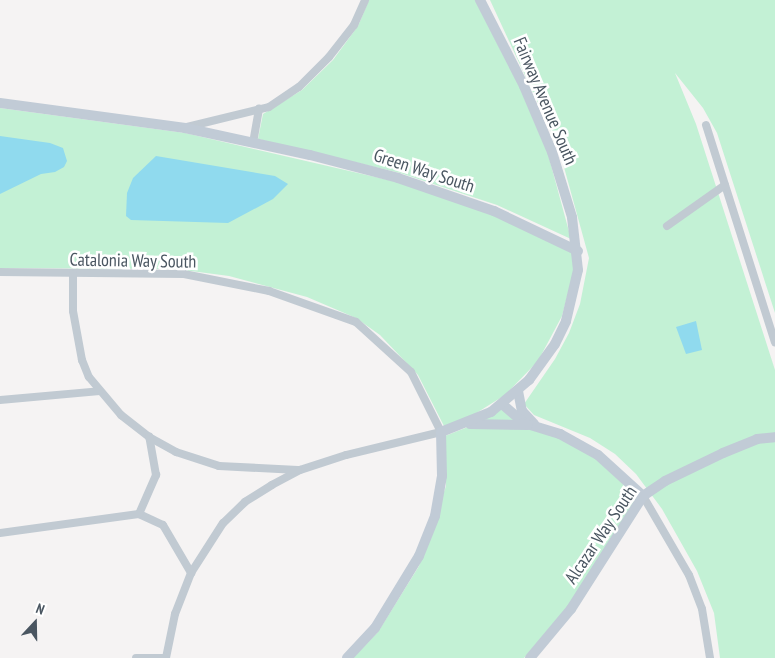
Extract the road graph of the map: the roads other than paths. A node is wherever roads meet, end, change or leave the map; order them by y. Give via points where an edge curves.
1 (365, 0) edge
2 (480, 0) edge
3 (0, 103) edge
4 (259, 110) junction
5 (706, 125) dead end
6 (185, 128) junction
7 (253, 142) junction
8 (725, 185) junction
9 (667, 226) dead end
10 (578, 251) junction
11 (0, 272) edge
12 (73, 274) junction
13 (775, 342) edge
14 (518, 390) junction
15 (100, 391) junction
16 (0, 400) edge
17 (502, 404) junction
18 (466, 423) junction
19 (532, 425) junction
20 (441, 432) junction
21 (149, 437) junction
22 (775, 437) edge
23 (300, 470) junction
24 (643, 496) junction
25 (139, 514) junction
26 (0, 533) edge
27 (190, 573) junction
28 (136, 658) edge
29 (166, 658) edge
30 (347, 658) edge
31 (530, 658) edge
32 (710, 658) edge

1 - 4 street, Green Way South via 354,25 330,57 299,87
2 - 10 street, Fairway Avenue South via 511,59 552,152 572,217
3 - 6 street, Green Way South
4 - 6 street, Green Way South
4 - 7 street
5 - 8 street
6 - 7 street, Green Way South
7 - 10 street, Green Way South via 398,178 494,210
8 - 9 street
8 - 13 street
10 - 14 street, Fairway Avenue South via 578,270 566,321 542,363
11 - 12 street, Catalonia Way South
12 - 15 street via 77,340 90,377
12 - 20 street, Catalonia Way South via 176,274 228,281 316,305 356,322 411,372
14 - 17 street, Fairway Avenue South
14 - 19 street via 522,411
15 - 16 street
15 - 21 street
17 - 18 street, Fairway Avenue South
17 - 19 street via 518,420
18 - 19 street
18 - 20 street, Fairway Avenue South
19 - 24 street via 578,442 598,455
20 - 23 street via 346,455
20 - 30 street via 442,476 429,532 402,588 375,628
21 - 23 street via 176,452 220,466
21 - 25 street via 156,475
22 - 24 street, Alcazar Way South via 757,439 723,453 665,481
23 - 27 street via 245,502 224,523
24 - 31 street, Alcazar Way South via 571,609
24 - 32 street via 689,575 702,610
25 - 26 street
25 - 27 street via 163,525
27 - 29 street via 175,614
28 - 29 street

